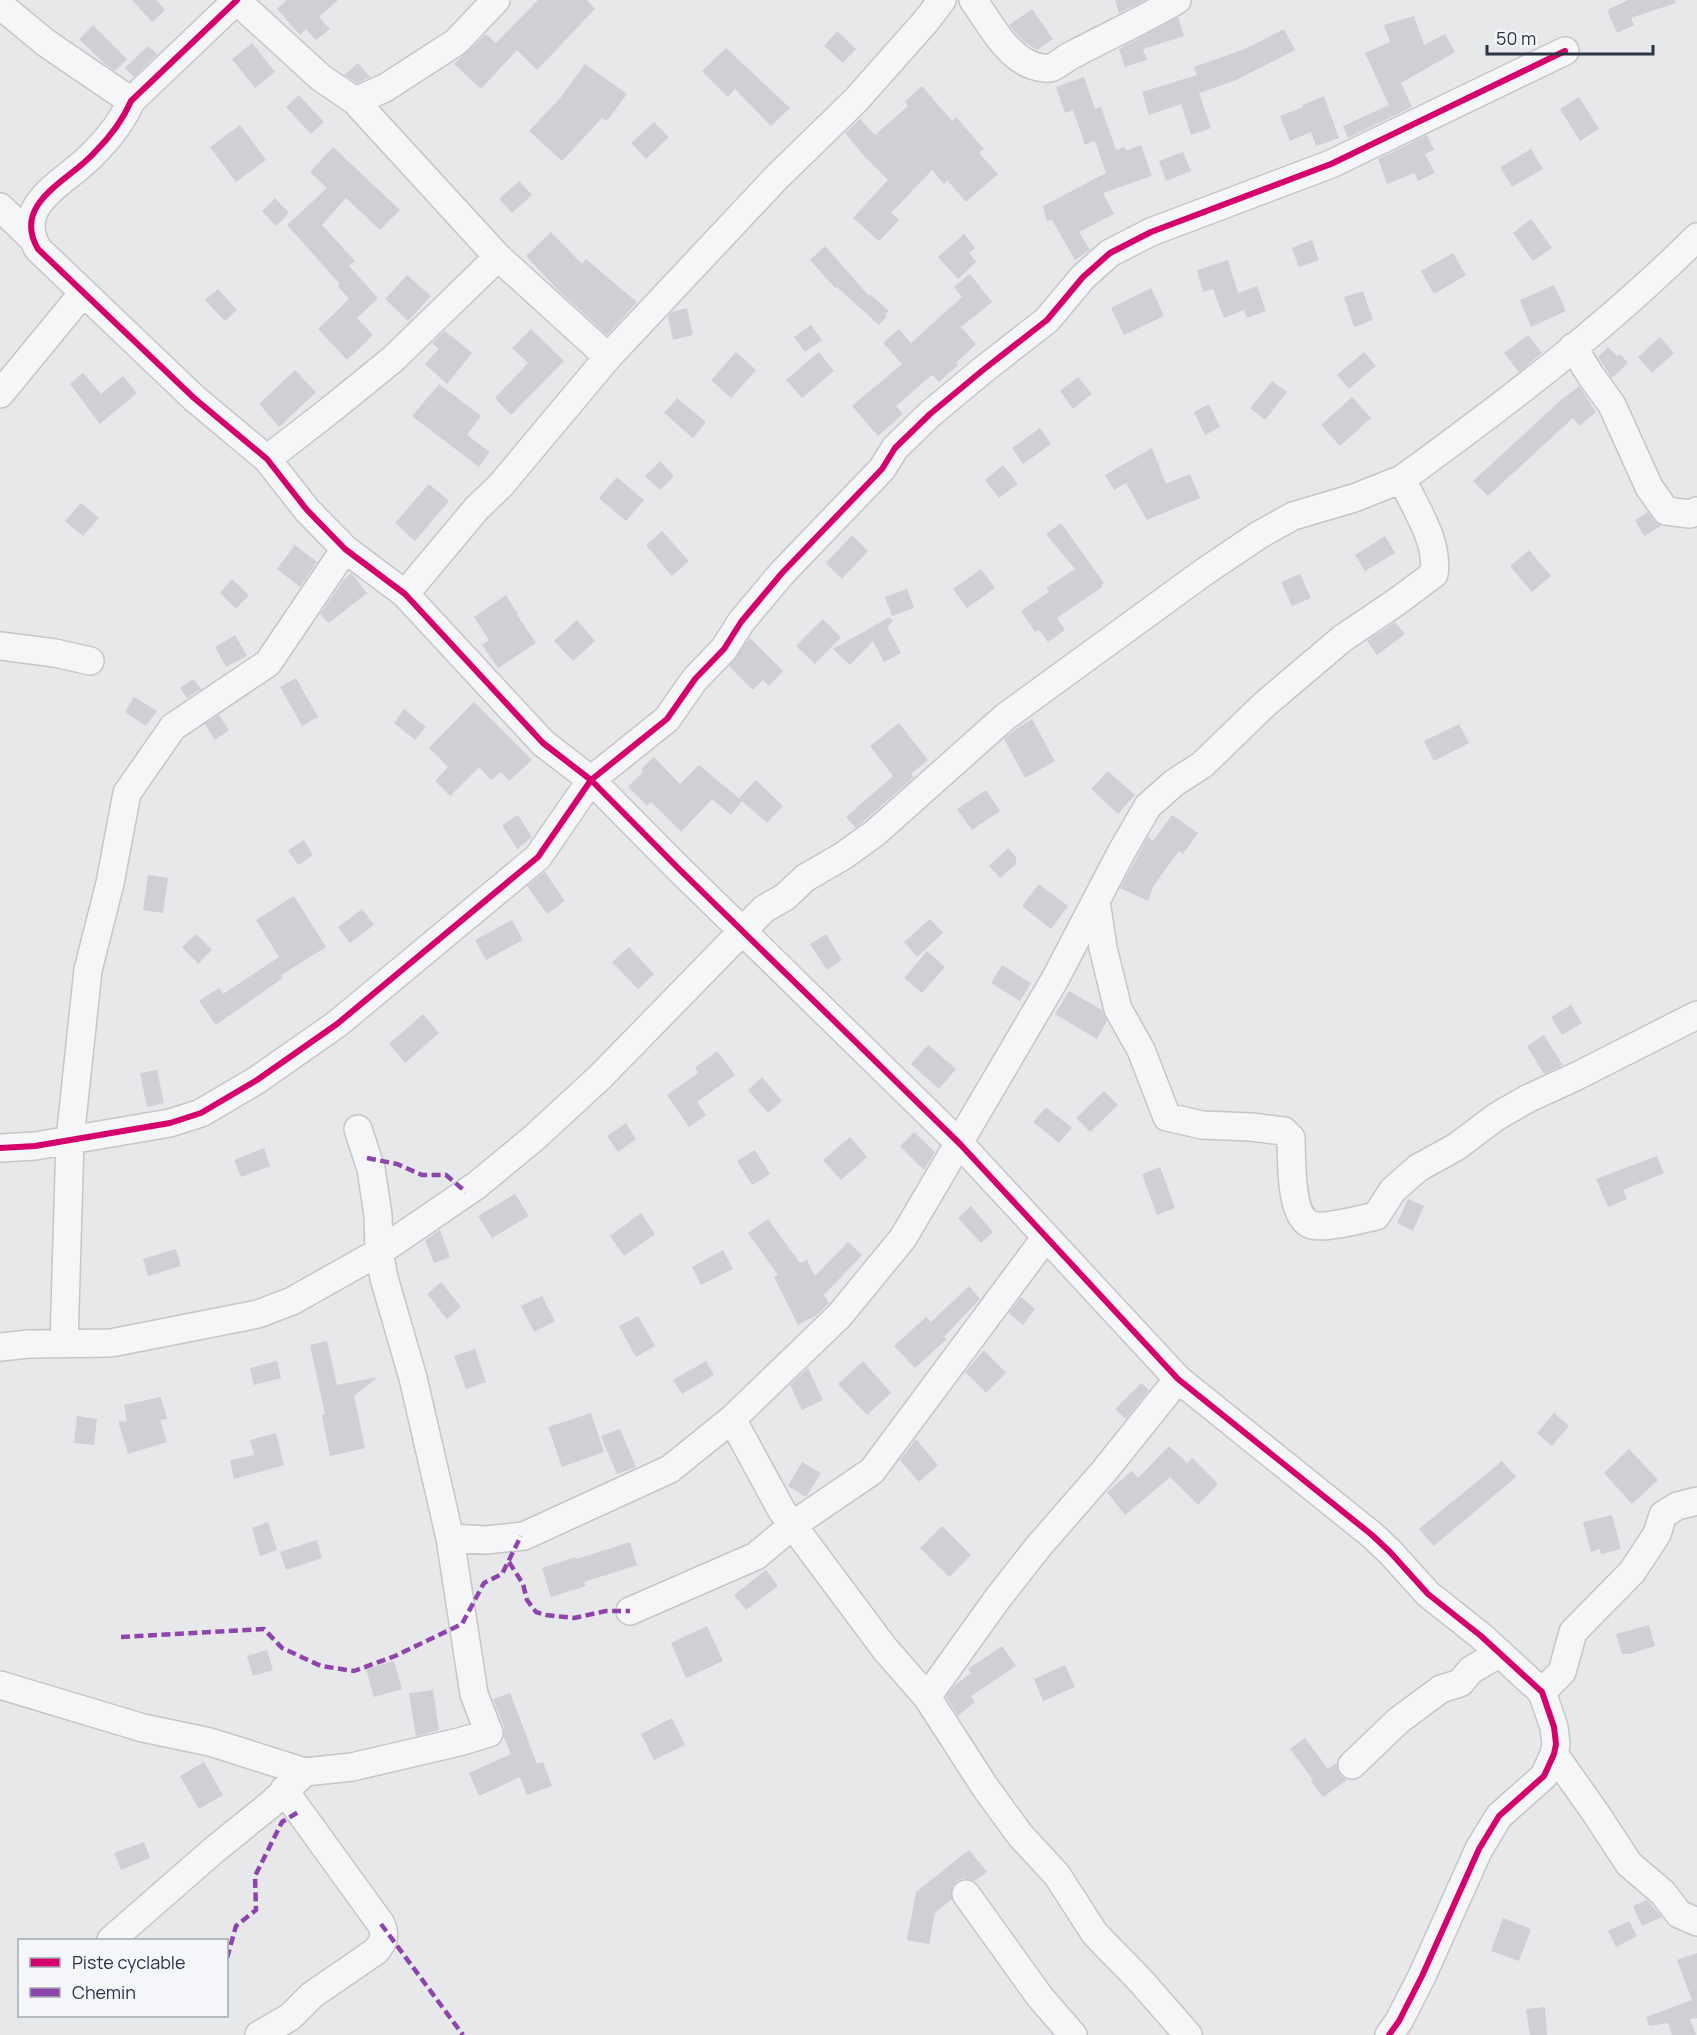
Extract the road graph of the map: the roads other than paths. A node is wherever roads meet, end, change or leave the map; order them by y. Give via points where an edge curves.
1 (236, 0) edge
2 (496, 0) edge
3 (942, 0) edge
4 (973, 0) edge
5 (1177, 0) edge
6 (0, 5) edge
7 (1565, 51) dead end
8 (130, 101) junction
9 (355, 101) junction
10 (0, 207) edge
11 (1697, 237) edge
12 (32, 238) junction
13 (498, 257) junction
14 (83, 293) junction
15 (1573, 347) junction
16 (608, 357) junction
17 (0, 394) edge
18 (267, 459) junction
19 (1402, 479) junction
20 (1697, 511) edge
21 (345, 549) junction
22 (405, 594) junction
23 (0, 646) edge
24 (90, 661) dead end
25 (591, 780) junction
26 (1096, 901) junction
27 (743, 932) junction
28 (1697, 1015) edge
29 (358, 1130) dead end
30 (70, 1139) junction
31 (960, 1144) junction
32 (0, 1148) edge
33 (1046, 1237) junction
34 (379, 1252) junction
35 (64, 1344) junction
36 (0, 1347) edge
37 (1178, 1379) junction
38 (732, 1419) junction
39 (1697, 1501) edge
40 (793, 1525) junction
41 (450, 1538) junction
42 (630, 1611) dead end
43 (1500, 1653) junction
44 (0, 1685) edge
45 (1542, 1692) junction
46 (927, 1697) junction
47 (1554, 1754) junction
48 (1352, 1765) dead end
49 (305, 1772) junction
50 (284, 1790) junction
51 (966, 1894) dead end
52 (1697, 1922) edge
53 (113, 1939) edge
54 (1397, 2030) edge
55 (277, 2031) edge
56 (1072, 2035) edge
57 (1188, 2035) edge

1 - 8 street
1 - 9 street via 320,76
2 - 9 street via 456,42 386,88
3 - 16 street via 856,100 777,177
4 - 5 street via 1016,55 1027,63 1051,68
6 - 8 street via 46,43
7 - 25 street via 1331,164 1151,232 1110,253 1083,277 1047,320 982,370 895,448 882,469 741,621 724,649 695,679 667,719
8 - 12 street via 93,155 45,195 32,218
9 - 13 street
10 - 12 street
11 - 15 street via 1661,273
12 - 14 street via 38,249
13 - 16 street
13 - 18 street via 393,359
14 - 17 street
14 - 18 street via 194,398
15 - 19 street via 1496,411
15 - 20 street via 1612,405 1649,487 1666,511
16 - 22 street
18 - 21 street via 307,510
19 - 26 street via 1428,535 1436,562 1434,574 1343,638 1265,704 1202,765 1148,806
19 - 27 street via 1293,516 1204,572 1005,717 875,833 805,878 785,897 764,909
21 - 22 street
21 - 30 street via 268,663 173,727 127,794 88,970
22 - 25 street via 543,743
23 - 24 street
25 - 27 street
25 - 30 street via 538,857 337,1024 266,1074 201,1113 170,1123
26 - 28 street via 1118,1009 1141,1050 1167,1117 1202,1125 1284,1131 1291,1138 1294,1196 1303,1218 1312,1225 1376,1216 1393,1190 1418,1168 1496,1118
26 - 31 street
27 - 31 street
27 - 34 street via 535,1137 477,1185
29 - 34 street via 371,1169
30 - 32 street
30 - 35 street
31 - 33 street
31 - 38 street via 903,1238 838,1316
33 - 37 street
33 - 40 street via 872,1471
34 - 35 street via 292,1301 258,1314 111,1343
34 - 41 street via 411,1368
35 - 36 street
37 - 43 street via 1372,1535 1428,1594
37 - 46 street via 1038,1547
38 - 40 street
38 - 41 street via 670,1469 524,1536
39 - 45 street via 1663,1515 1657,1534 1632,1572 1573,1632 1562,1672
40 - 42 street via 756,1556
40 - 46 street via 885,1649
41 - 49 street via 474,1694 489,1733 351,1767
43 - 45 street
43 - 48 street via 1399,1720
44 - 49 street
45 - 47 street via 1554,1727
46 - 57 street via 985,1787 1020,1835 1057,1875 1095,1934
47 - 52 street via 1629,1864 1663,1893 1679,1914
47 - 54 street via 1544,1776 1499,1816 1479,1849
49 - 50 street
50 - 53 street
50 - 55 street via 385,1934 376,1951 312,1995
51 - 56 street

